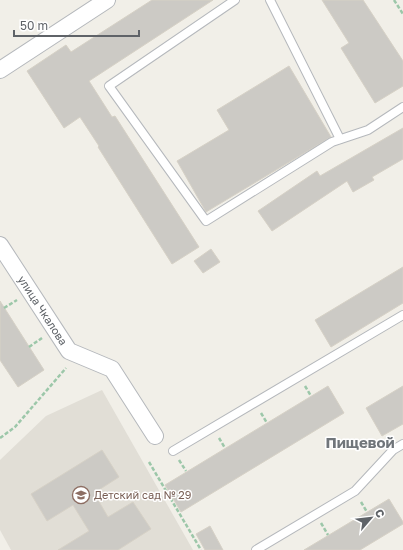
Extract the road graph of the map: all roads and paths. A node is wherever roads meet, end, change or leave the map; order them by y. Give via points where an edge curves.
1 (107, 0) edge
2 (235, 0) edge
3 (270, 0) edge
4 (394, 0) edge
5 (403, 14) edge
6 (0, 70) edge
7 (403, 107) edge
8 (340, 139) junction
9 (0, 244) edge
10 (20, 298) dead end
11 (4, 308) dead end
12 (403, 315) edge
13 (45, 336) dead end
14 (29, 347) dead end
15 (62, 362) dead end
16 (155, 436) dead end
17 (0, 438) edge
18 (403, 444) edge
19 (173, 451) dead end
20 (149, 462) dead end
21 (201, 550) edge
22 (256, 550) edge

1 - 6 street
2 - 8 lane via 109,86 206,221
3 - 8 lane
4 - 5 path
7 - 8 lane via 368,130
9 - 16 street, улица Чкалова via 69,351 112,369
10 - 11 path
12 - 19 lane
13 - 14 path
15 - 17 path via 66,368 15,427
18 - 22 lane via 393,450 355,491
20 - 21 path

